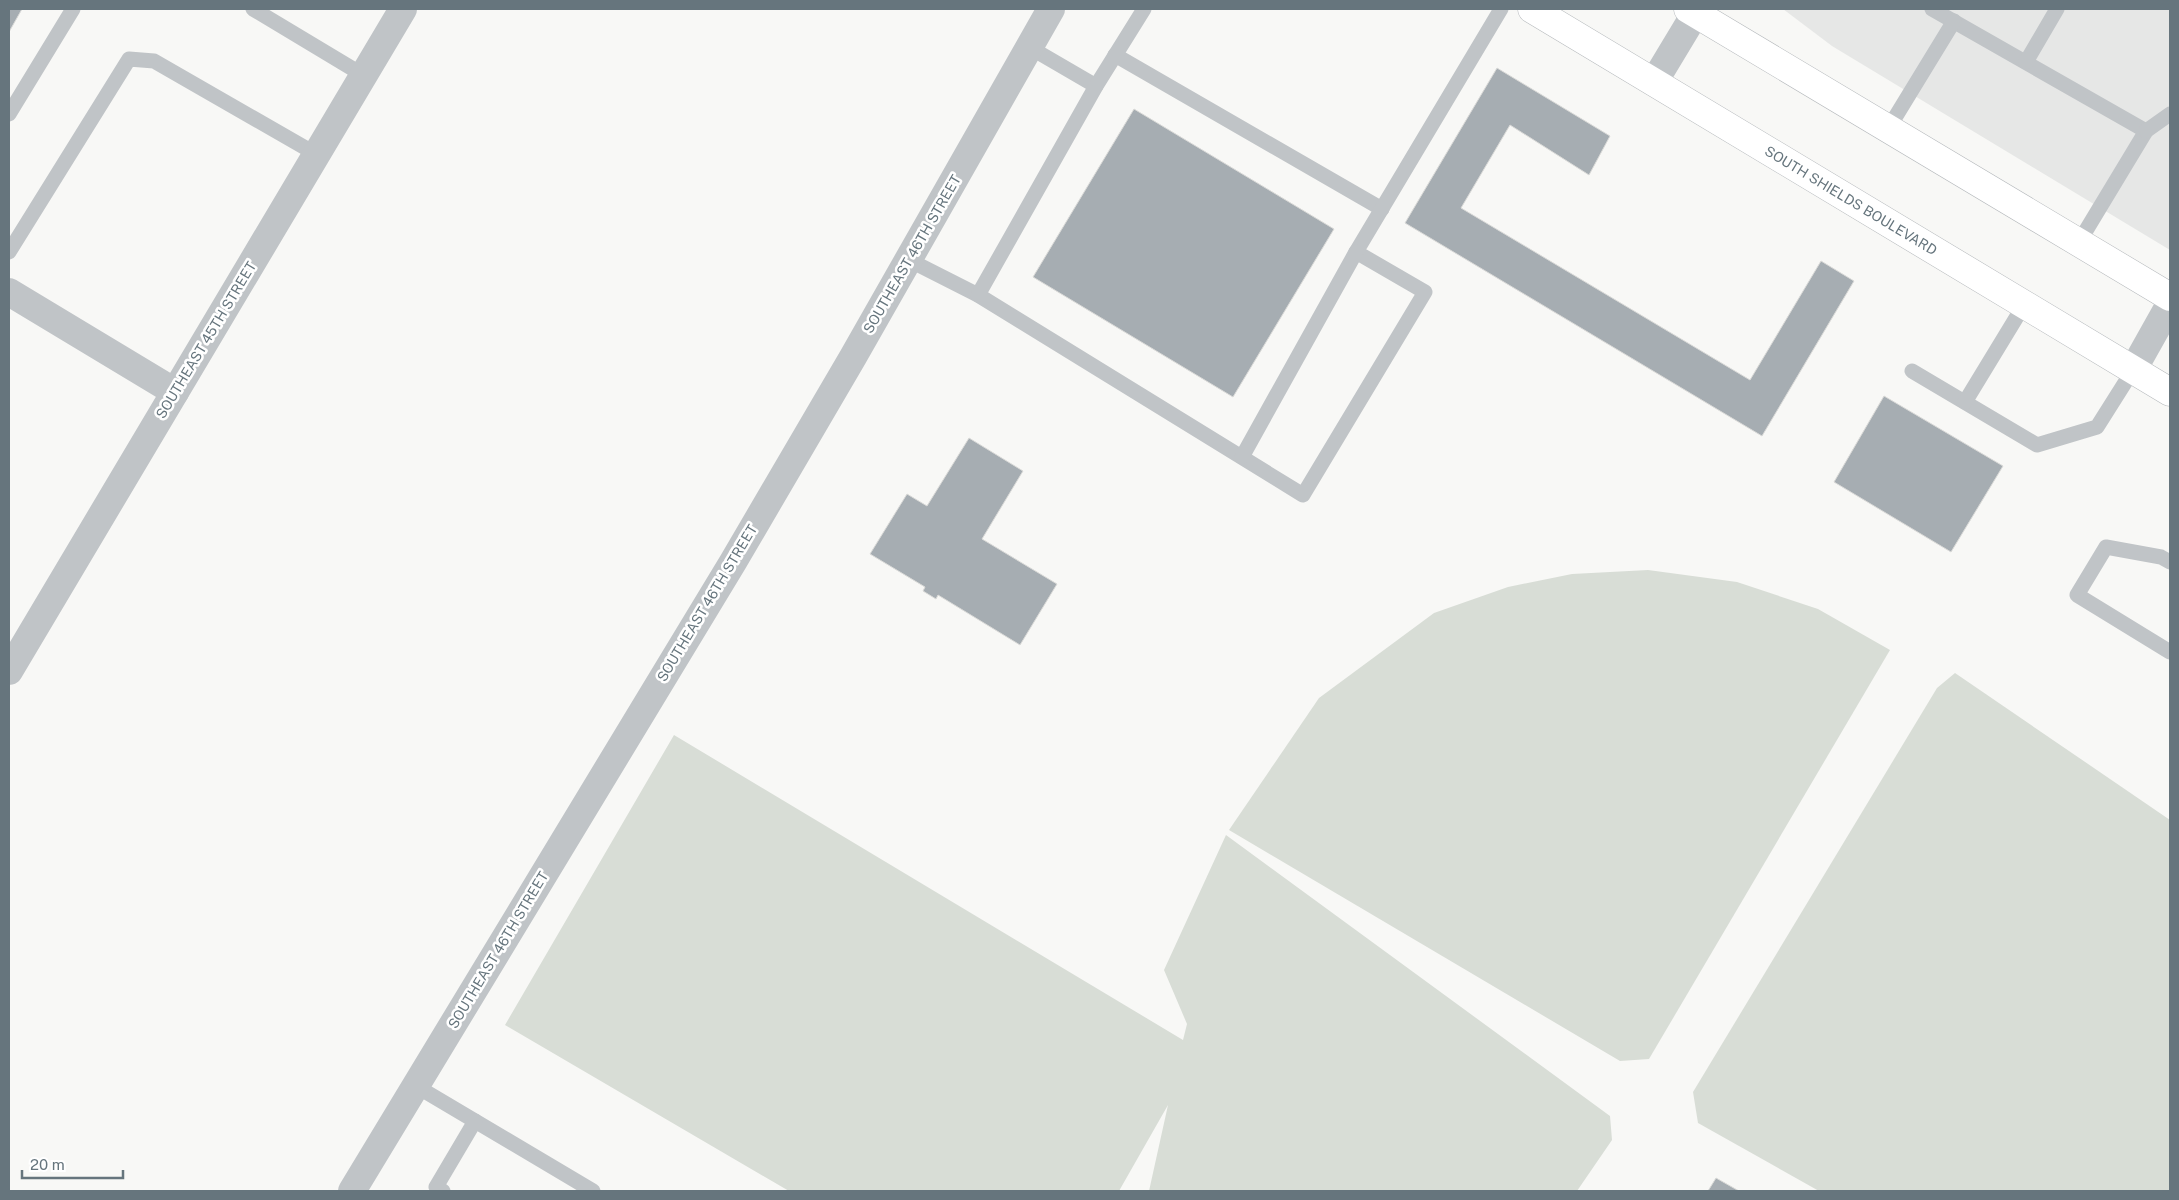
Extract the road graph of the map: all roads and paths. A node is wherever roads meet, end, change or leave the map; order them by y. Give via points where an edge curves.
1 (73, 9) edge
2 (252, 9) edge
3 (403, 9) edge
4 (1051, 9) edge
5 (1144, 9) edge
6 (1501, 9) edge
7 (1532, 9) edge
8 (1932, 9) edge
9 (2057, 9) edge
10 (1694, 10) edge
11 (1954, 21) junction
12 (1029, 48) junction
13 (1116, 55) junction
14 (2026, 62) junction
15 (363, 75) junction
16 (1654, 82) junction
17 (1096, 86) junction
18 (9, 114) edge
19 (2170, 114) edge
20 (1888, 129) junction
21 (2146, 131) junction
22 (316, 154) junction
23 (1382, 209) junction
24 (2079, 242) junction
25 (9, 252) edge
26 (1356, 252) junction
27 (909, 260) junction
28 (9, 292) edge
29 (978, 295) junction
30 (2170, 297) edge
31 (2170, 304) edge
32 (2024, 305) junction
33 (2133, 370) junction
34 (1912, 371) dead end
35 (175, 392) junction
36 (2170, 392) edge
37 (1965, 402) junction
38 (1242, 457) junction
39 (2170, 562) edge
40 (2170, 652) edge
41 (9, 671) edge
42 (416, 1086) junction
43 (475, 1121) junction
44 (352, 1191) edge
45 (443, 1191) edge
46 (593, 1191) edge

1 - 18 lane
2 - 15 lane
3 - 15 street, SOUTHEAST 45TH STREET
4 - 12 street, SOUTHEAST 46TH STREET
5 - 13 lane
6 - 23 lane
7 - 16 main road, SOUTH SHIELDS BOULEVARD
8 - 11 lane
9 - 14 lane
10 - 16 street
10 - 20 main road
11 - 14 lane
11 - 20 lane
12 - 17 lane
12 - 27 street, SOUTHEAST 46TH STREET
13 - 17 lane
13 - 23 lane
14 - 21 lane
15 - 22 street, SOUTHEAST 45TH STREET
16 - 32 main road, SOUTH SHIELDS BOULEVARD
17 - 29 lane
19 - 21 lane
20 - 24 main road
21 - 24 lane
22 - 25 lane via 154,61 129,60
22 - 35 street, SOUTHEAST 45TH STREET
23 - 26 lane
24 - 30 main road
26 - 38 lane
26 - 38 lane via 1425,292 1303,495
27 - 29 lane
27 - 42 street, SOUTHEAST 46TH STREET via 733,562
28 - 35 street
29 - 38 lane
31 - 33 street
32 - 33 main road, SOUTH SHIELDS BOULEVARD
32 - 37 lane
33 - 36 main road, SOUTH SHIELDS BOULEVARD
33 - 37 lane via 2097,428 2037,445
34 - 37 lane
35 - 41 street, SOUTHEAST 45TH STREET
39 - 40 lane via 2162,557 2106,546 2077,595
42 - 43 lane
42 - 44 street, SOUTHEAST 46TH STREET
43 - 45 lane via 436,1187
43 - 46 lane

